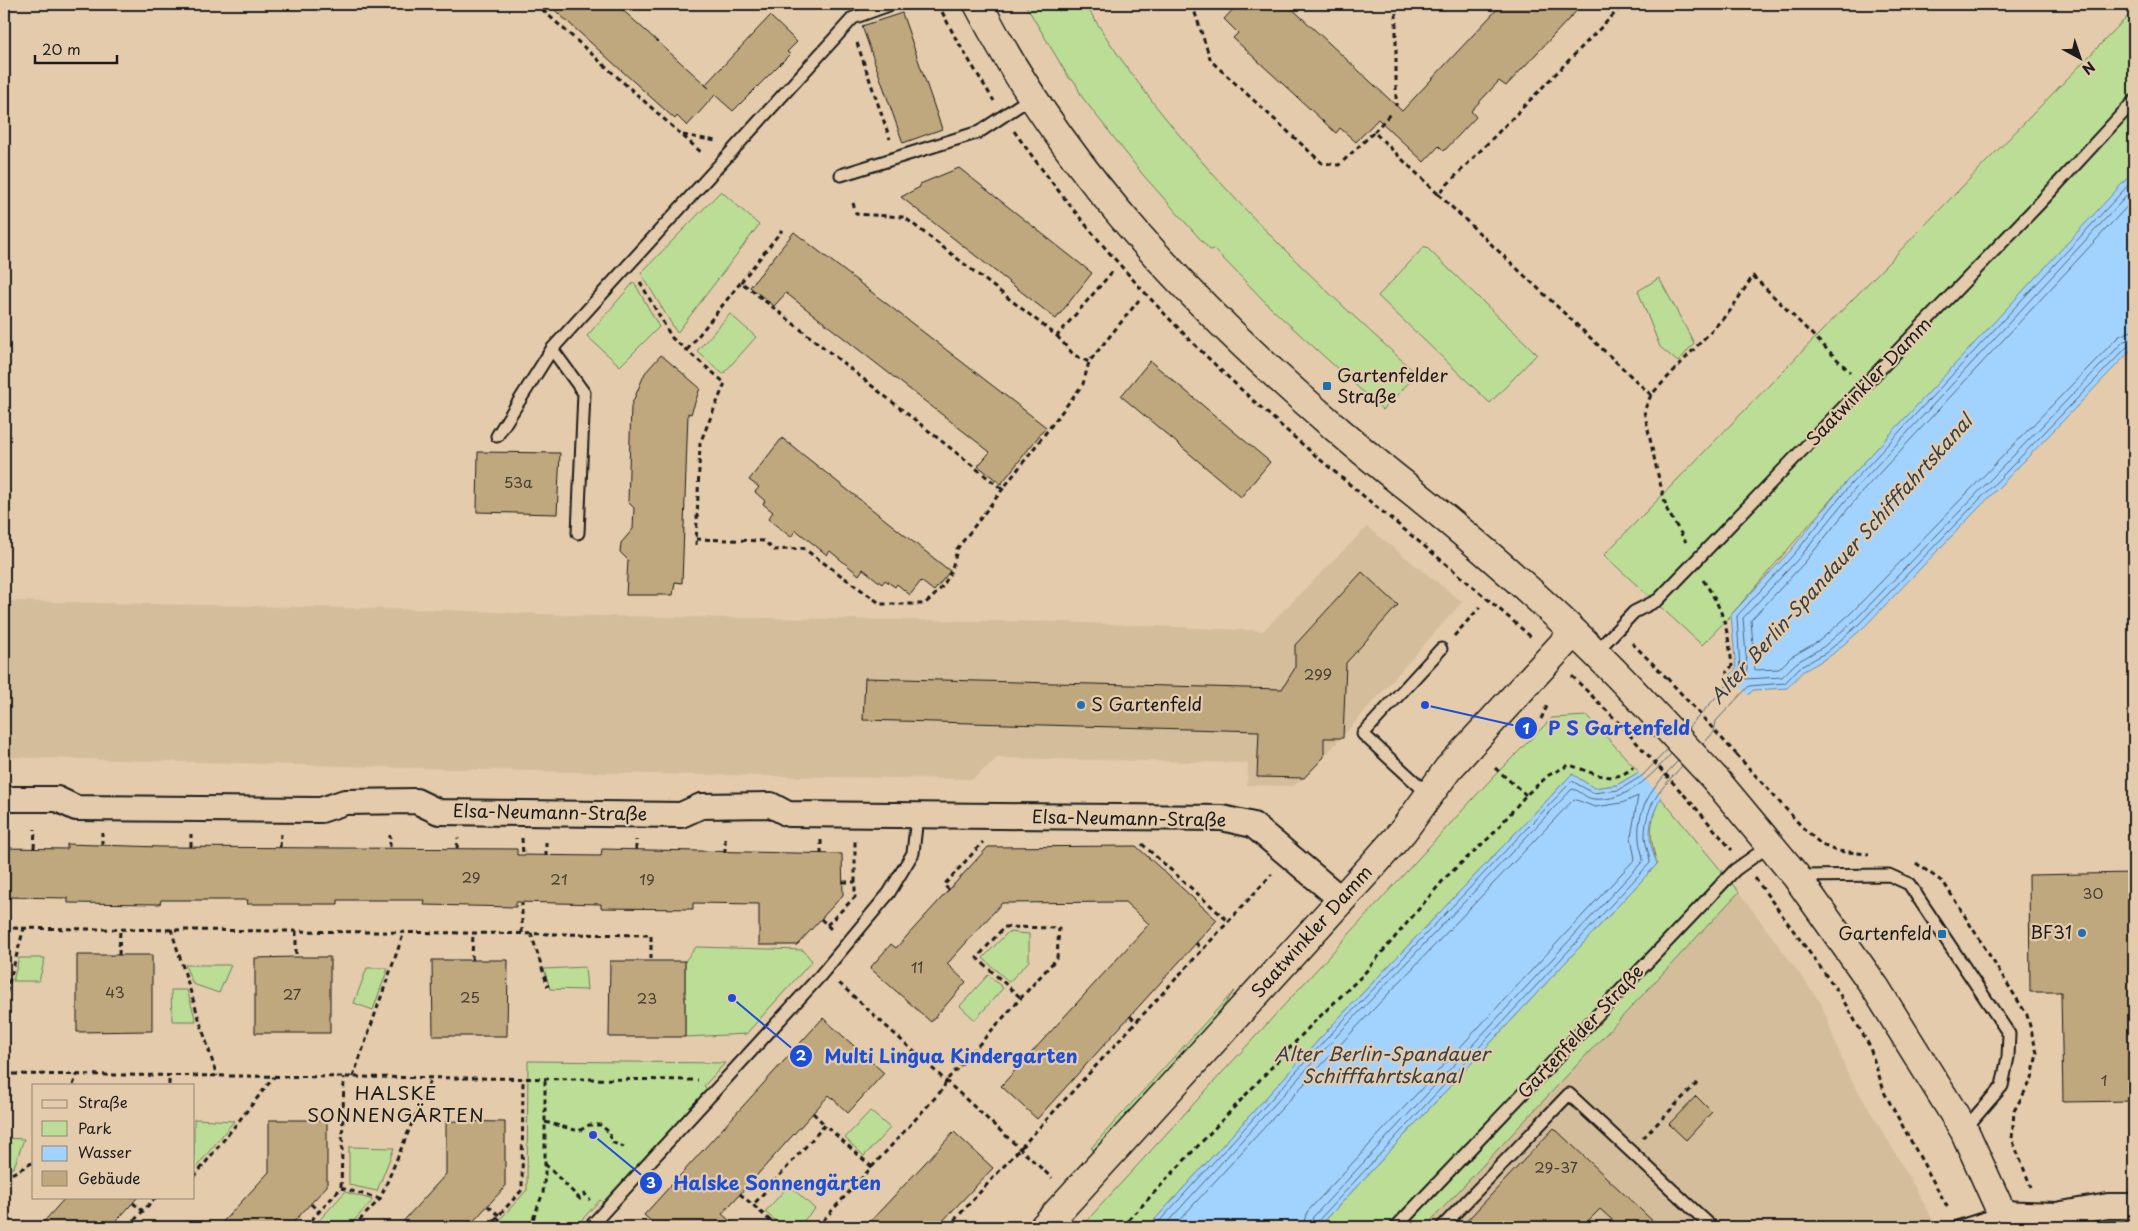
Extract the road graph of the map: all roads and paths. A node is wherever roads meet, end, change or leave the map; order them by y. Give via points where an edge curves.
1 (536, 4) edge
2 (892, 4) edge
3 (978, 4) edge
4 (1192, 4) edge
5 (1396, 4) edge
6 (1624, 4) edge
7 (850, 22) junction
8 (1032, 97) junction
9 (2134, 101) edge
10 (1396, 106) dead end
11 (1391, 113) dead end
12 (1374, 132) junction
13 (682, 135) junction
14 (737, 145) junction
15 (896, 158) junction
16 (718, 167) junction
17 (841, 175) dead end
18 (1438, 194) junction
19 (853, 203) dead end
20 (782, 230) dead end
21 (630, 264) junction
22 (1112, 272) dead end
23 (741, 282) junction
24 (1139, 300) dead end
25 (1057, 336) junction
26 (552, 349) junction
27 (687, 350) junction
28 (1089, 362) junction
29 (1865, 387) junction
30 (1651, 395) junction
31 (497, 436) dead end
32 (1002, 489) junction
33 (578, 533) dead end
34 (696, 539) junction
35 (696, 545) dead end
36 (1690, 567) junction
37 (1480, 607) dead end
38 (1618, 628) junction
39 (1574, 632) junction
40 (1441, 649) joint
41 (1595, 652) junction
42 (1726, 672) dead end
43 (1596, 700) dead end
44 (1747, 766) dead end
45 (1633, 767) dead end
46 (1494, 768) dead end
47 (1428, 794) junction
48 (1526, 795) junction
49 (4, 800) edge
50 (917, 817) junction
51 (34, 829) dead end
52 (102, 830) dead end
53 (191, 831) dead end
54 (281, 831) dead end
55 (546, 834) dead end
56 (390, 835) dead end
57 (820, 835) dead end
58 (854, 835) dead end
59 (725, 837) dead end
60 (987, 838) dead end
61 (1138, 840) dead end
62 (1771, 844) junction
63 (102, 845) dead end
64 (191, 847) dead end
65 (280, 847) dead end
66 (390, 847) dead end
67 (34, 848) dead end
68 (725, 853) dead end
69 (821, 854) dead end
70 (1289, 855) junction
71 (546, 856) dead end
72 (1744, 864) junction
73 (1796, 876) junction
74 (843, 882) dead end
75 (855, 882) junction
76 (949, 890) dead end
77 (1342, 900) junction
78 (522, 903) dead end
79 (1228, 921) junction
80 (827, 925) dead end
81 (4, 928) edge
82 (24, 928) junction
83 (120, 929) junction
84 (171, 930) junction
85 (296, 931) junction
86 (404, 932) junction
87 (473, 933) junction
88 (522, 933) junction
89 (531, 933) junction
90 (1196, 943) dead end
91 (1202, 950) junction
92 (119, 955) dead end
93 (296, 957) dead end
94 (472, 960) dead end
95 (651, 961) dead end
96 (822, 973) junction
97 (548, 987) dead end
98 (1021, 998) junction
99 (4, 1001) edge
100 (1130, 1016) dead end
101 (1136, 1022) junction
102 (4, 1074) edge
103 (77, 1075) junction
104 (170, 1075) junction
105 (217, 1076) junction
106 (275, 1076) junction
107 (344, 1077) junction
108 (353, 1077) junction
109 (431, 1078) junction
110 (523, 1078) junction
111 (545, 1079) junction
112 (946, 1081) junction
113 (1697, 1083) dead end
114 (73, 1084) edge
115 (169, 1084) edge
116 (718, 1086) junction
117 (813, 1113) dead end
118 (545, 1122) junction
119 (825, 1125) junction
120 (1964, 1130) junction
121 (624, 1147) dead end
122 (1020, 1149) junction
123 (1630, 1151) junction
124 (32, 1163) edge
125 (545, 1164) junction
126 (872, 1167) junction
127 (195, 1176) edge
128 (4, 1178) edge
129 (1054, 1180) dead end
130 (341, 1188) junction
131 (740, 1194) dead end
132 (155, 1198) edge
133 (380, 1199) junction
134 (133, 1203) dead end
135 (311, 1204) dead end
136 (753, 1205) junction
137 (488, 1206) dead end
138 (2134, 1206) edge
139 (143, 1211) junction
140 (319, 1212) junction
141 (602, 1214) junction
142 (498, 1216) junction
143 (1996, 1223) edge
144 (128, 1227) edge
145 (305, 1227) edge
146 (354, 1227) edge
147 (488, 1227) edge
148 (506, 1227) edge
149 (530, 1227) edge
150 (590, 1227) edge
151 (777, 1227) edge
152 (817, 1227) edge
153 (948, 1227) edge
154 (1044, 1227) edge
155 (1122, 1227) edge
156 (1396, 1227) edge
157 (1442, 1227) edge
158 (1712, 1227) edge
159 (1958, 1227) edge

1 - 13 path
2 - 7 lane via 852,18
3 - 8 main road via 998,44
4 - 12 path via 1211,61 1322,163 1339,166
5 - 10 path
6 - 18 path
7 - 14 lane
7 - 15 path
8 - 15 lane via 979,132
8 - 39 main road via 1089,176 1139,237 1266,367 1484,551
9 - 29 lane, Saatwinkler Damm
11 - 12 path
12 - 18 path
13 - 14 path
13 - 16 path
14 - 16 lane
15 - 17 lane
16 - 21 lane
18 - 30 path
19 - 25 path via 856,214 904,217
20 - 23 path
21 - 26 lane
21 - 27 path via 672,338
22 - 25 path
23 - 27 path
23 - 32 path
24 - 28 path
25 - 28 path via 1074,355
26 - 31 lane
26 - 33 lane via 584,393
27 - 34 path via 725,383 700,443
28 - 32 path via 1083,384
29 - 30 path via 1753,276 1730,311
29 - 36 lane, Saatwinkler Damm
30 - 36 path via 1644,411 1667,510 1686,542
32 - 34 path via 957,549 949,578 938,594 924,604 881,604 803,548 774,550 764,541
34 - 35 path
36 - 38 lane, Saatwinkler Damm via 1658,600 1634,612
36 - 42 path via 1716,598 1726,620 1732,666
37 - 40 path
38 - 41 lane, Saatwinkler Damm
38 - 44 path, bridge
39 - 41 main road
39 - 47 main road, Saatwinkler Damm
40 - 47 lane via 1363,734
41 - 62 main road, bridge via 1716,780
43 - 72 path, bridge
45 - 48 path via 1607,779 1569,765 1549,775
46 - 48 path
47 - 77 main road, Saatwinkler Damm via 1403,831
48 - 155 path via 1491,836 1446,877 1362,976 1314,1022
49 - 50 street, Elsa-Neumann-Straße via 57,800 76,808 321,810 346,802 416,801 439,812 641,814 681,814 701,806 771,805 788,814
50 - 70 street, Elsa-Neumann-Straße via 1222,818 1253,825
50 - 96 lane via 913,853 890,894
51 - 67 path
52 - 63 path
53 - 64 path
54 - 65 path
55 - 71 path
56 - 66 path
57 - 69 path
58 - 75 path
59 - 68 path
60 - 76 path via 944,885
61 - 79 path
62 - 72 lane, Gartenfelder Straße
62 - 73 main road
70 - 77 street, Elsa-Neumann-Straße
70 - 79 path
72 - 156 lane, Gartenfelder Straße via 1728,877
72 - 159 path via 1839,993 1869,1045 1885,1094
73 - 120 main road via 1875,987
73 - 120 lane via 1889,876 1909,884 2009,1034 2002,1086
74 - 75 path
75 - 80 path via 855,897
77 - 154 main road, Saatwinkler Damm
78 - 88 path
79 - 91 path
81 - 82 path
82 - 83 path
82 - 99 path
83 - 84 path
83 - 92 path
84 - 85 path
84 - 105 path
85 - 86 path
85 - 93 path
86 - 87 path
86 - 108 path
87 - 88 path
87 - 94 path
88 - 89 path
89 - 95 path via 651,935
89 - 97 path
90 - 91 path
91 - 101 path
96 - 112 path
96 - 116 lane
98 - 98 path via 1058,958 1060,928 1004,927 977,958
98 - 112 path
100 - 101 path
101 - 122 path
102 - 103 path
103 - 104 path
103 - 114 path
104 - 105 path
104 - 115 path
105 - 106 path
106 - 107 path
106 - 127 path
107 - 108 path
107 - 130 path
108 - 109 path
109 - 110 path
109 - 133 path
110 - 111 path
110 - 142 path via 522,1190
111 - 116 path via 710,1080
111 - 118 path
112 - 122 path
112 - 126 path via 943,1090
113 - 123 path
116 - 141 lane
117 - 119 path
118 - 121 path via 579,1131 589,1125 601,1125 610,1133 611,1142
118 - 125 path
119 - 126 path
119 - 136 path
120 - 143 main road
122 - 129 path
122 - 153 path
123 - 157 lane via 1570,1094
123 - 158 lane
124 - 128 path
125 - 141 path via 580,1199 585,1194
125 - 149 path via 543,1193
126 - 152 path
130 - 133 path
130 - 140 path
131 - 136 path
132 - 139 path
133 - 146 path
134 - 139 path
135 - 140 path
136 - 151 path
137 - 142 path
138 - 143 street via 2108,1206
139 - 144 path
140 - 145 path
141 - 150 lane
142 - 147 path
142 - 148 path
143 - 159 lane

